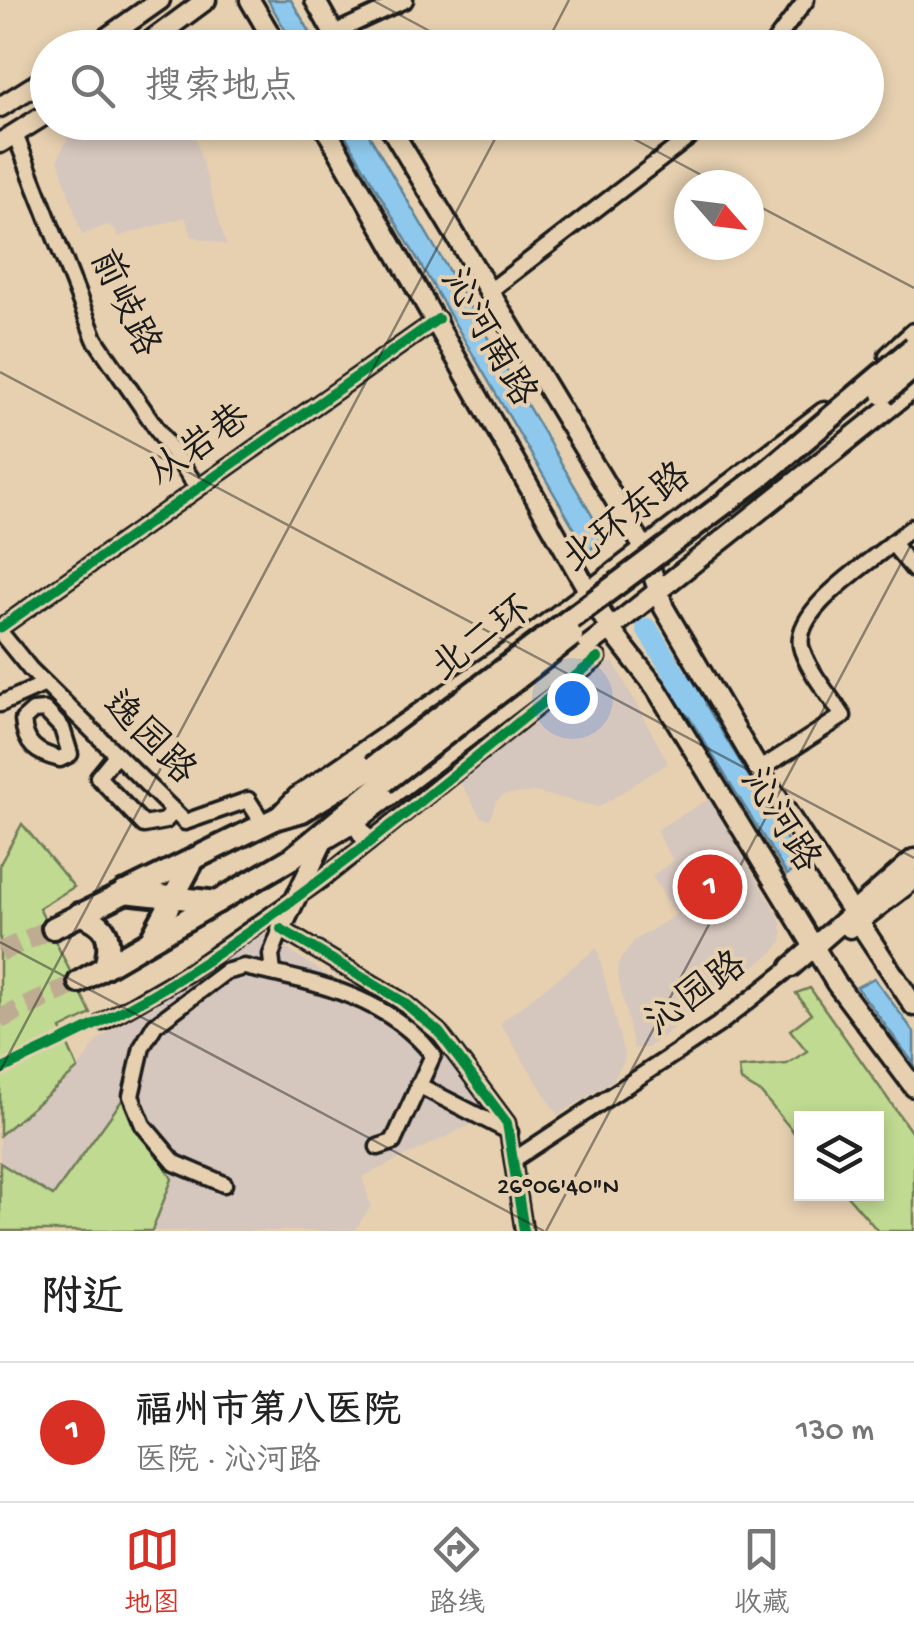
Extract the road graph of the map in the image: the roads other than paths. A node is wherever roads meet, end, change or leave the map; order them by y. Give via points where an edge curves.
1 (160, 0) edge
2 (206, 0) edge
3 (250, 0) edge
4 (314, 0) edge
5 (405, 0) edge
6 (806, 0) edge
7 (118, 30) edge
8 (166, 30) edge
9 (268, 30) edge
10 (332, 30) edge
11 (355, 30) edge
12 (784, 30) edge
13 (30, 86) edge
14 (2, 101) edge
15 (30, 124) edge
16 (8, 138) edge
17 (333, 140) edge
18 (397, 140) edge
19 (686, 140) edge
20 (487, 293) junction
21 (438, 319) junction
22 (914, 333) edge
23 (914, 347) edge
24 (914, 367) edge
25 (914, 388) edge
26 (197, 487) junction
27 (914, 526) edge
28 (892, 543) junction
29 (644, 548) junction
30 (914, 570) edge
31 (591, 590) junction
32 (658, 590) junction
33 (610, 629) junction
34 (0, 630) edge
35 (598, 658) dead end
36 (45, 684) junction
37 (0, 704) edge
38 (496, 727) junction
39 (116, 755) junction
40 (760, 770) junction
41 (378, 774) junction
42 (173, 812) junction
43 (270, 822) junction
44 (354, 822) junction
45 (323, 841) junction
46 (367, 841) junction
47 (195, 858) junction
48 (292, 858) junction
49 (914, 859) edge
50 (914, 879) edge
51 (124, 892) junction
52 (174, 898) junction
53 (296, 898) junction
54 (216, 902) junction
55 (79, 914) junction
56 (852, 918) junction
57 (53, 928) tunnel mouth
58 (281, 929) junction
59 (150, 940) junction
60 (815, 947) junction
61 (105, 967) junction
62 (792, 967) joint
63 (272, 973) junction
64 (79, 982) tunnel mouth
65 (914, 1006) edge
66 (102, 1022) dead end
67 (418, 1086) junction
68 (914, 1087) edge
69 (510, 1132) junction
70 (378, 1146) dead end
71 (515, 1159) junction
72 (224, 1184) dead end
73 (524, 1231) edge

1 - 7 main road
2 - 8 main road
3 - 9 main road
4 - 10 main road
5 - 11 street
6 - 12 street
13 - 14 main road
15 - 16 main road
16 - 26 street, 前岐路 via 96,340
17 - 21 main road, 沁河南路
18 - 20 main road, 沁河南路
19 - 20 street
20 - 29 main road, 沁河南路
21 - 26 street, 从岩巷
21 - 31 main road, 沁河南路
22 - 29 main road, 北环东路 via 835,404
23 - 41 highway, 北二环, bridge via 764,474
24 - 41 highway, 北二环, bridge via 773,484
25 - 32 main road
26 - 34 street, 从岩巷
27 - 28 street
28 - 30 street
28 - 40 street via 814,608 802,629 804,656 843,716
29 - 31 main road, 北环东路
29 - 32 main road, 沁河路
31 - 33 main road, 沁河路
31 - 43 main road, 北环东路
32 - 33 main road
32 - 40 main road, 沁河路
33 - 38 main road
33 - 60 main road, 沁河路 via 656,688
34 - 36 street, 逸园路
35 - 38 street
36 - 37 street
36 - 39 street, 逸园路
38 - 44 main road
38 - 46 street
39 - 42 street, 逸园路
39 - 42 street via 98,776 144,826
40 - 56 main road, 沁河路
41 - 43 highway, 北二环
41 - 48 highway, 北二环
42 - 43 street, 逸园路 via 185,822 248,800
43 - 47 highway, 北二环
44 - 45 main road
44 - 46 main road
45 - 48 main road
45 - 53 main road
46 - 53 street
47 - 51 highway, 北二环
47 - 52 highway
48 - 54 highway, 北二环
49 - 56 main road
50 - 56 main road, 沁园路
51 - 52 highway
51 - 55 highway, 北二环
52 - 54 highway
52 - 59 highway
53 - 58 main road
53 - 66 street via 188,973
54 - 59 highway, 北二环
55 - 57 highway, 北二环
55 - 61 highway via 105,927
56 - 60 main road, 沁园路
56 - 65 main road, 沁河路
58 - 63 street
58 - 69 street via 432,1024
59 - 61 highway, 北二环
60 - 62 main road, 沁园路
60 - 68 main road, 沁河路
61 - 64 highway, 北二环
62 - 71 street, 沁园路 via 718,1025
63 - 67 street via 394,1014 433,1054
63 - 72 street via 244,967 225,972 155,1025 134,1071 131,1096 157,1146 175,1163
67 - 69 street
67 - 70 street via 393,1142
69 - 71 street
71 - 73 street

